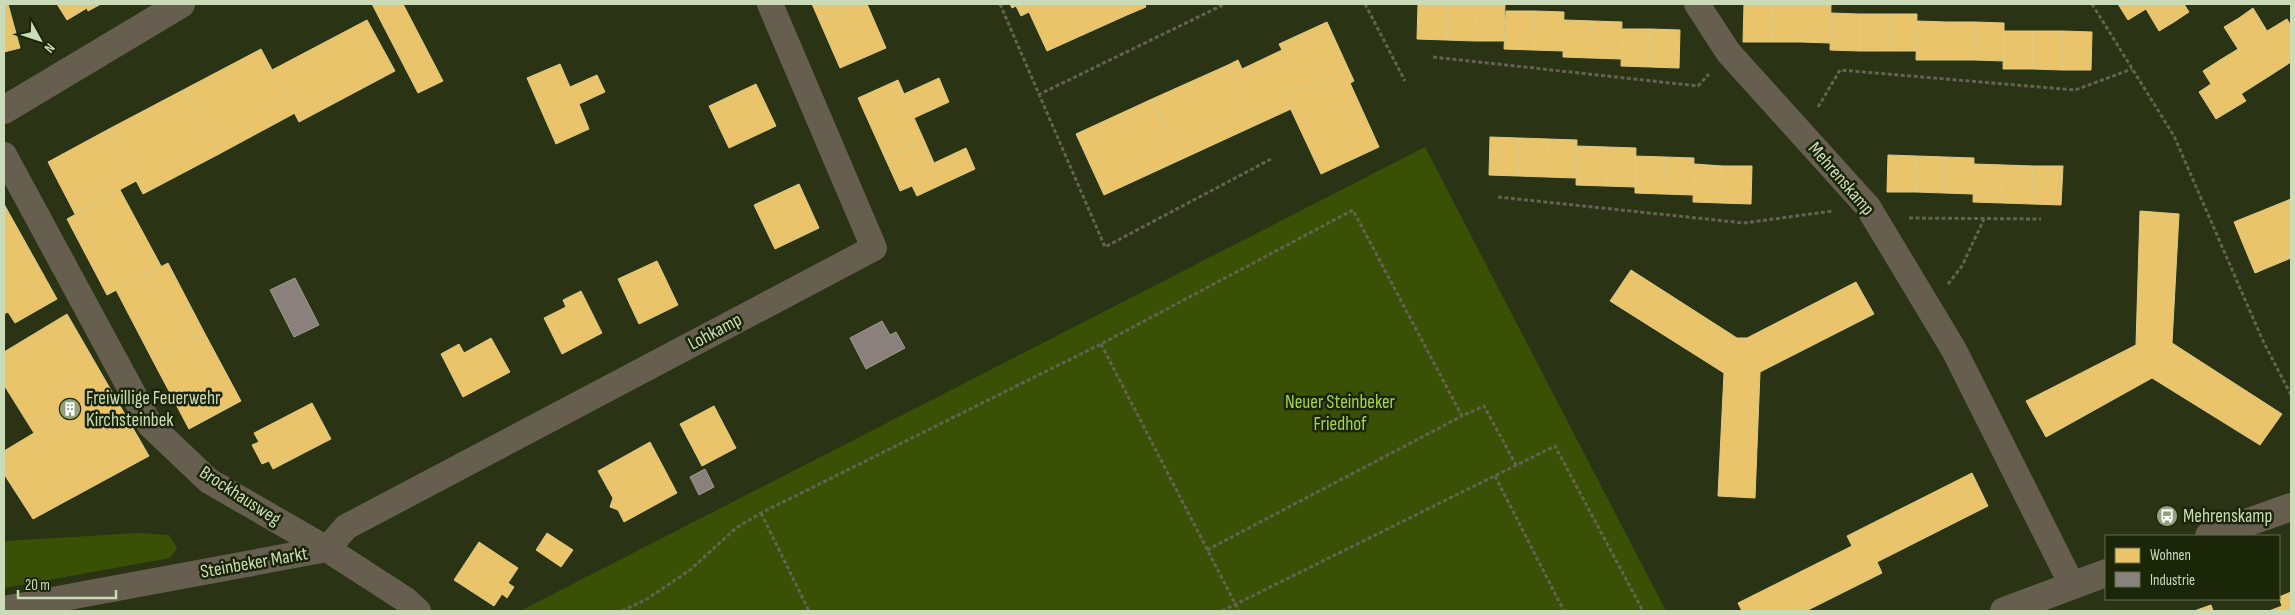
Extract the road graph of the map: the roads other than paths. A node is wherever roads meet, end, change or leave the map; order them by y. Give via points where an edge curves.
1 (181, 4) edge
2 (770, 4) edge
3 (1697, 4) edge
4 (4, 110) edge
5 (4, 154) edge
6 (2291, 507) edge
7 (2212, 535) edge
8 (327, 549) junction
9 (2105, 573) edge
10 (2072, 585) junction
11 (4, 609) edge
12 (418, 611) edge
13 (2004, 611) edge

1 - 4 street
2 - 8 street, Lohkamp via 874,248 346,527
3 - 10 street, Mehrenskamp via 1728,52 1871,212 1954,350
5 - 8 street, Brockhausweg via 150,425 210,481
6 - 7 street
8 - 11 street, Steinbeker Markt
8 - 12 street, Brockhausweg
9 - 10 street
10 - 13 street

